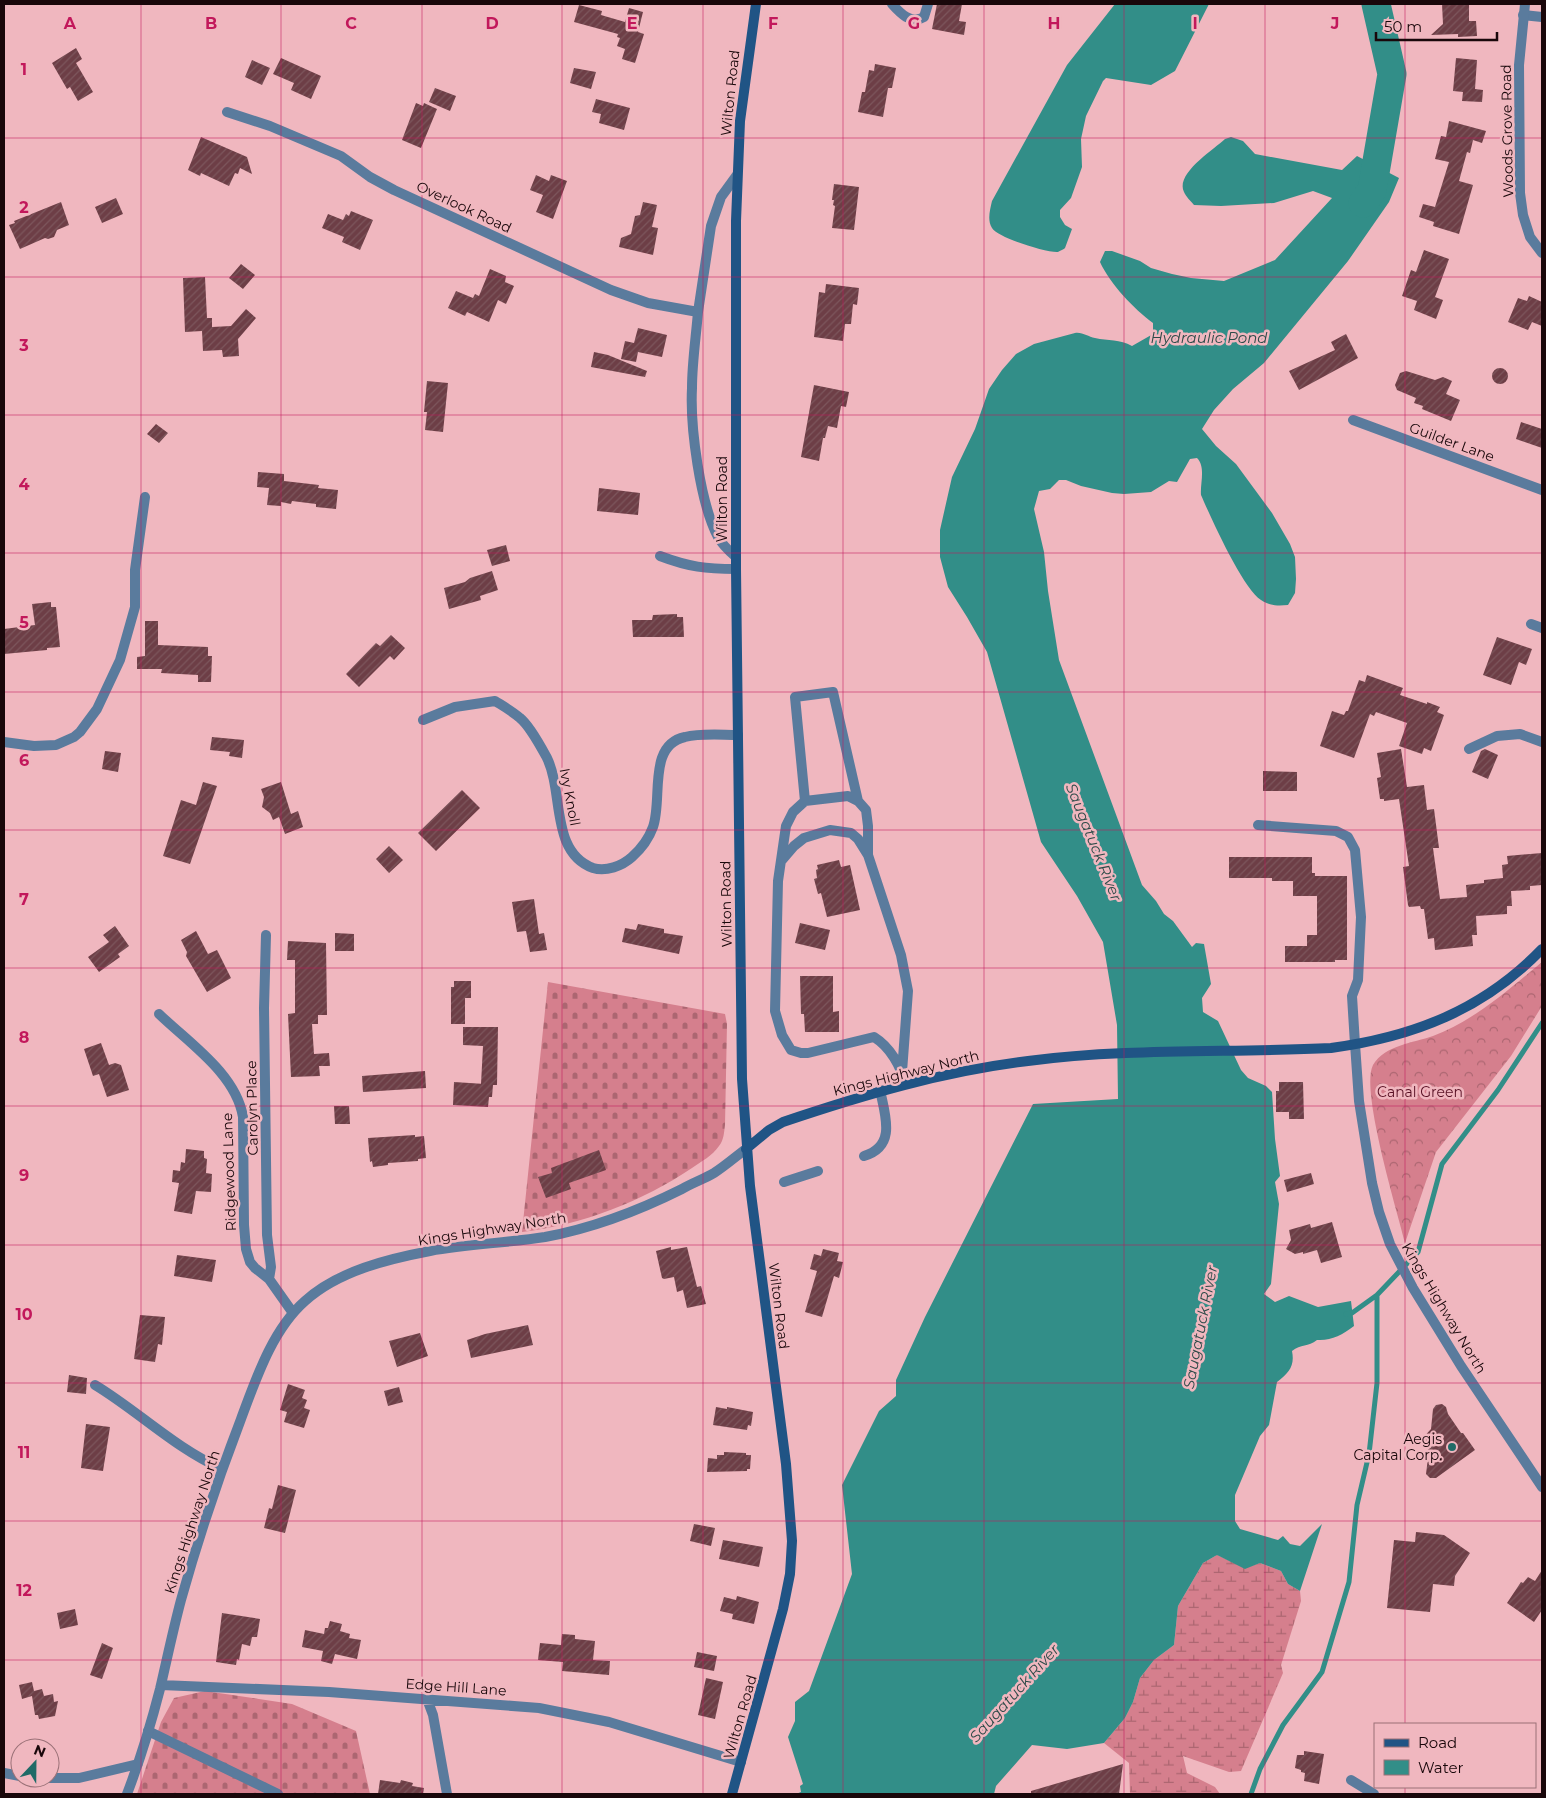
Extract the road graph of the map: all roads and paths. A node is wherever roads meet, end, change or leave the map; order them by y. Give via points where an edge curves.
1 (756, 4) edge
2 (892, 4) edge
3 (928, 4) edge
4 (1525, 4) edge
5 (1524, 15) junction
6 (1542, 17) edge
7 (227, 112) dead end
8 (737, 174) junction
9 (1542, 253) edge
10 (698, 312) junction
11 (1353, 420) dead end
12 (1542, 490) edge
13 (145, 497) dead end
14 (660, 556) dead end
15 (736, 557) junction
16 (736, 569) junction
17 (1531, 624) dead end
18 (1542, 628) edge
19 (423, 720) dead end
20 (738, 735) junction
21 (4, 742) edge
22 (1542, 742) edge
23 (1469, 749) dead end
24 (858, 801) junction
25 (805, 802) junction
26 (1258, 825) dead end
27 (868, 855) junction
28 (781, 861) junction
29 (266, 935) dead end
30 (1542, 949) edge
31 (160, 1014) dead end
32 (1355, 1044) junction
33 (902, 1072) junction
34 (905, 1084) junction
35 (880, 1090) junction
36 (746, 1149) junction
37 (864, 1156) dead end
38 (818, 1171) dead end
39 (784, 1182) dead end
40 (269, 1279) junction
41 (293, 1313) junction
42 (95, 1385) dead end
43 (222, 1469) junction
44 (1542, 1486) edge
45 (161, 1685) junction
46 (427, 1699) junction
47 (148, 1731) junction
48 (741, 1762) junction
49 (138, 1764) junction
50 (60, 1778) edge
51 (1351, 1780) dead end
52 (127, 1794) edge
53 (278, 1794) edge
54 (447, 1794) edge
55 (732, 1794) edge
56 (1374, 1794) edge

1 - 8 main road, Wilton Road via 740,121
2 - 3 street via 904,16 915,20 924,17
4 - 5 street, Woods Grove Road
5 - 6 street
5 - 9 street, Woods Grove Road via 1519,65 1520,193 1530,237
7 - 10 street, Overlook Road via 341,156 370,178 394,190 611,290 648,303
8 - 10 street via 721,197 711,226
8 - 15 main road, Wilton Road
10 - 15 street via 691,389 698,468 718,536
11 - 12 street, Guilder Lane
13 - 21 street via 135,570 135,607 120,660 97,709 80,732 56,746
14 - 16 street via 705,569
15 - 16 main road, Wilton Road
16 - 20 main road, Wilton Road
17 - 18 street
19 - 20 street, Ivy Knoll via 455,707 495,700 521,719 547,759 554,777 561,828 567,844 576,857 598,870 622,864 639,851 648,838 654,826 662,757 668,745 684,737
20 - 36 main road, Wilton Road via 742,1079
22 - 23 street via 1513,734 1497,736
24 - 25 street via 848,796
24 - 25 street via 833,692 795,697
24 - 27 street via 866,810
25 - 28 street via 793,812 786,826
26 - 32 street via 1336,831 1348,837 1355,850 1361,917 1358,980 1352,996
27 - 28 street via 851,833 830,830 804,838
27 - 33 street via 901,955 908,990
28 - 33 street via 775,1011 786,1042 795,1052 808,1052 874,1037 884,1043
29 - 40 street, Carolyn Place via 264,1027
30 - 32 main road via 1499,986 1450,1016 1411,1031
31 - 40 street, Ridgewood Lane via 224,1076 239,1100 243,1117 246,1249 250,1262
32 - 34 main road, Kings Highway North via 1331,1048 1045,1059
32 - 44 street, Kings Highway North via 1359,1101 1372,1183 1392,1248 1490,1410
33 - 34 street
34 - 35 main road, Kings Highway North
35 - 36 main road, Kings Highway North via 783,1122
35 - 37 street via 888,1127 874,1152
36 - 41 street, Kings Highway North via 714,1172 623,1216 558,1234 446,1248 391,1260 327,1285
36 - 48 main road, Wilton Road via 786,1464 792,1541 783,1609
38 - 39 street
40 - 41 street, Ridgewood Lane
41 - 43 street, Kings Highway North via 251,1392
42 - 43 street via 200,1459
43 - 45 street, Kings Highway North via 181,1602
45 - 46 street, Edge Hill Lane
45 - 47 street, Kings Highway North
46 - 48 street, Edge Hill Lane via 562,1711
46 - 54 street
47 - 49 street, Kings Highway North
47 - 53 street
48 - 55 main road, Wilton Road
49 - 50 street via 79,1778
49 - 52 street, Kings Highway North
51 - 56 street

